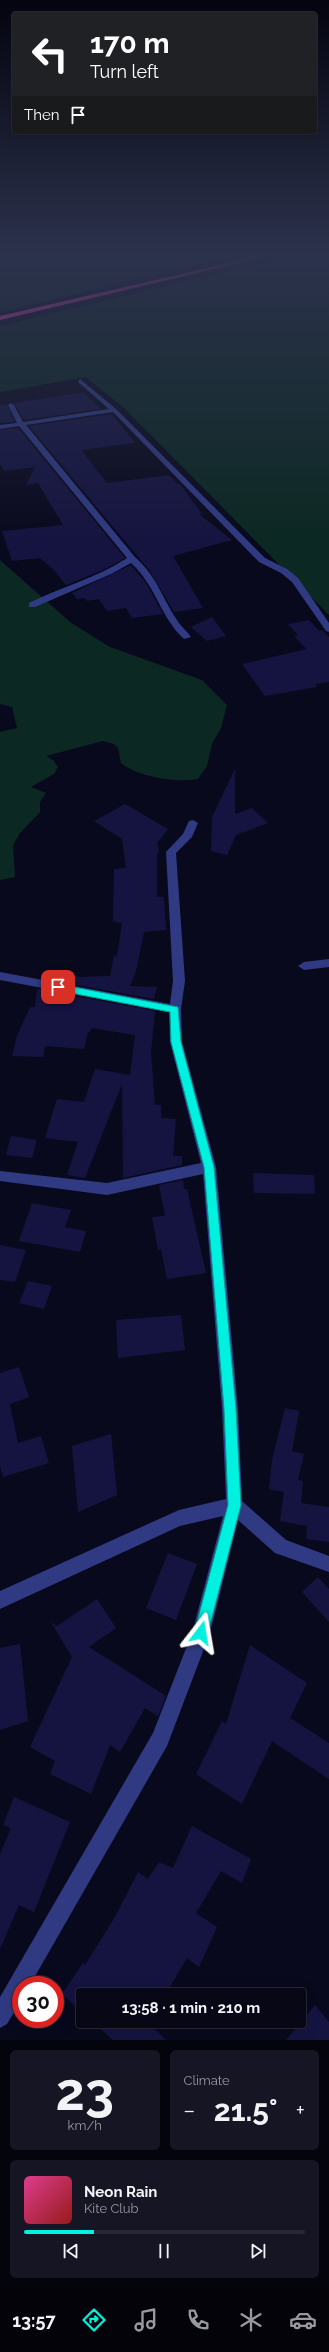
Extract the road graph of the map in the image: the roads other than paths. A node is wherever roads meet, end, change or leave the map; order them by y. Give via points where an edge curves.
1 (80, 381) dead end
2 (11, 405) dead end
3 (114, 410) junction
4 (21, 424) junction
5 (0, 427) edge
6 (132, 559) junction
7 (32, 605) dead end
8 (329, 629) edge
9 (187, 637) dead end
10 (193, 823) dead end
11 (329, 963) edge
12 (304, 966) dead end
13 (0, 976) edge
14 (175, 1009) junction
15 (209, 1167) junction
16 (0, 1176) edge
17 (234, 1505) junction
18 (329, 1564) edge
19 (0, 1600) edge
20 (0, 2016) edge

1 - 3 street
2 - 4 street
3 - 4 street
3 - 8 street via 262,560 295,580
4 - 5 street
4 - 6 street
6 - 7 street via 120,567
6 - 9 street via 143,568 155,586 175,628
10 - 14 street via 188,835 171,852 179,981
11 - 12 street
13 - 14 street
14 - 15 street via 176,1042
15 - 16 street via 108,1189
15 - 17 street via 230,1409
17 - 18 street via 281,1547
17 - 19 street via 178,1518
17 - 20 street via 201,1633 160,1739

